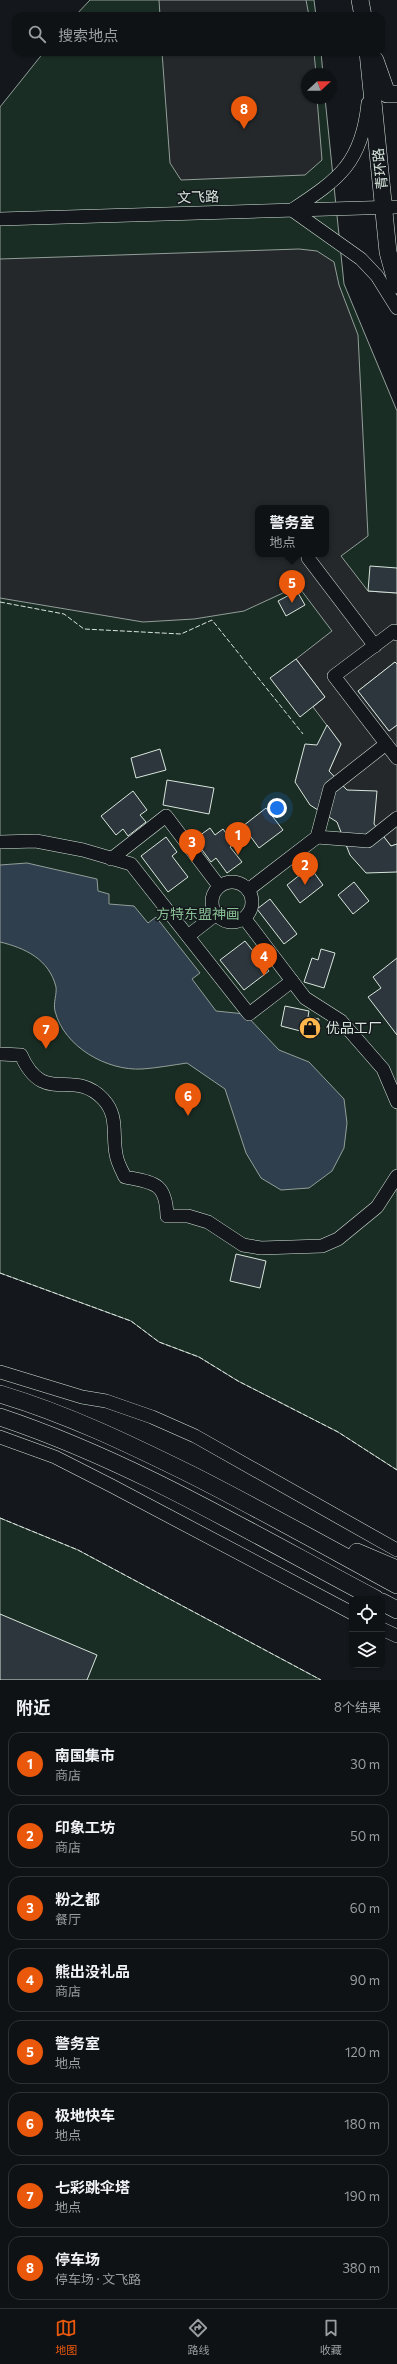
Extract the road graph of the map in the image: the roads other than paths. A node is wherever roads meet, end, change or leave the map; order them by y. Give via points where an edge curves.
1 (360, 0) edge
2 (362, 12) edge
3 (368, 56) edge
4 (373, 56) edge
5 (371, 82) junction
6 (397, 94) edge
7 (390, 208) edge
8 (292, 210) junction
9 (0, 219) edge
10 (397, 285) edge
11 (397, 308) edge
12 (308, 558) dead end
13 (397, 634) edge
14 (374, 646) junction
15 (386, 744) junction
16 (397, 758) edge
17 (397, 818) edge
18 (316, 837) junction
19 (0, 842) edge
20 (111, 859) junction
21 (219, 886) junction
22 (248, 890) junction
23 (215, 915) junction
24 (245, 919) junction
25 (188, 936) junction
26 (292, 981) junction
27 (0, 1054) edge
28 (397, 1102) edge
29 (397, 1176) edge
30 (0, 1372) edge
31 (0, 1394) edge
32 (0, 1417) edge
33 (0, 1437) edge
34 (397, 1550) edge
35 (396, 1579) edge
36 (370, 1596) edge
37 (349, 1611) edge
38 (385, 1630) edge
39 (397, 1636) edge

1 - 2 main road
3 - 5 main road, 青环路
4 - 6 main road via 387,94
5 - 7 main road, 青环路
5 - 8 street via 366,124 353,159 322,191
7 - 8 street, 文飞路
7 - 10 main road, 青环路 via 388,252
8 - 9 street, 文飞路
8 - 11 street via 360,259 377,276
12 - 14 street
13 - 14 street via 394,630
14 - 15 street via 334,676
15 - 16 street
15 - 18 street via 330,788
17 - 18 street via 368,841
18 - 22 street
19 - 20 street via 36,841 84,850
20 - 21 street via 166,816
20 - 25 street via 131,864
21 - 22 street via 229,882 240,883
21 - 23 street via 213,894 211,905
22 - 24 street via 253,900 251,910
23 - 24 street via 224,922 235,923
23 - 25 street
24 - 26 street
25 - 26 street via 249,1014
26 - 28 street via 305,998 341,1021 383,1069
27 - 29 street via 21,1055 27,1069 45,1084 68,1083 84,1087 102,1098 110,1108 115,1123 116,1153 125,1177 150,1182 160,1188 167,1198 167,1216 188,1216 208,1222 243,1245 282,1249 329,1244 377,1207
30 - 34 street via 82,1397 106,1401 195,1436
31 - 35 main road via 40,1406 119,1438
32 - 36 main road via 99,1455 172,1490
33 - 37 street via 55,1457
38 - 39 street

